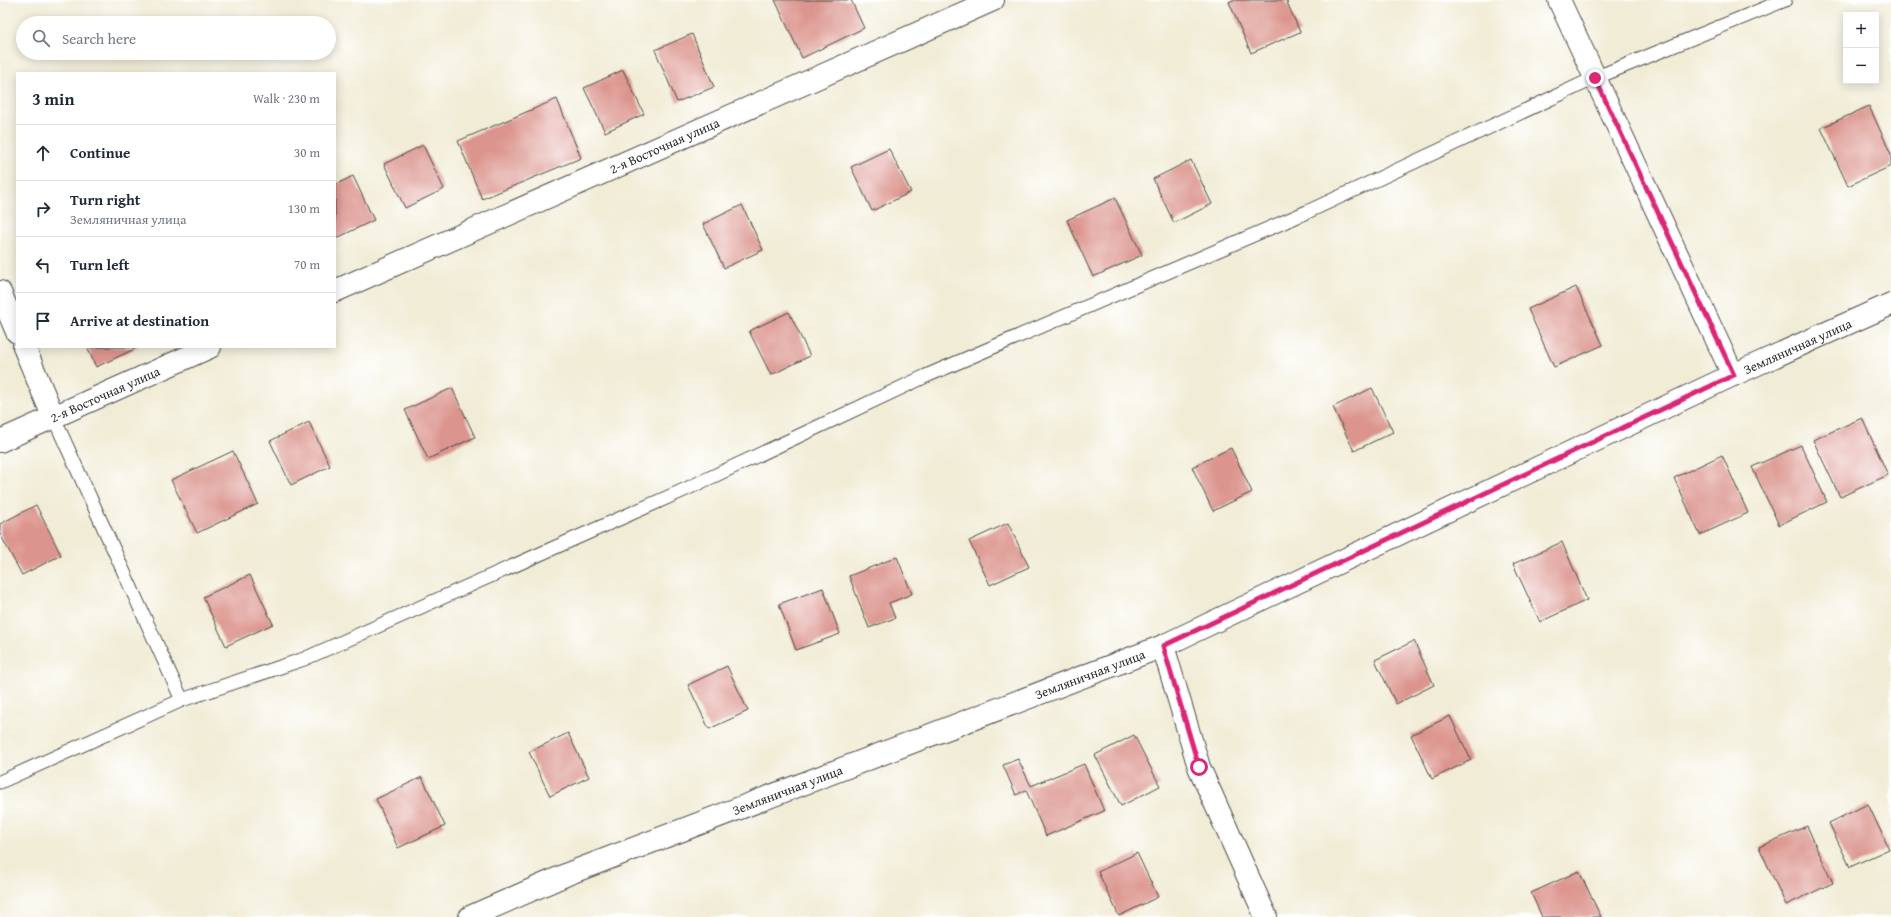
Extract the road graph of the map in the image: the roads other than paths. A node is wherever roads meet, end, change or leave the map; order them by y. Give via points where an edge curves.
1 (993, 0) edge
2 (1559, 0) edge
3 (1785, 0) edge
4 (1595, 78) junction
5 (0, 292) edge
6 (336, 292) edge
7 (1891, 304) edge
8 (16, 330) edge
9 (24, 348) edge
10 (208, 348) edge
11 (1734, 375) junction
12 (53, 416) junction
13 (0, 441) edge
14 (1163, 646) junction
15 (182, 700) junction
16 (0, 782) edge
17 (470, 917) edge
18 (1266, 917) edge

1 - 6 street, 2-я Восточная улица
2 - 4 street
3 - 4 lane
4 - 11 street
4 - 15 lane via 1306,212 926,376 684,490 304,659
5 - 8 street
7 - 11 street, Земляничная улица
9 - 12 street
10 - 12 street, 2-я Восточная улица
11 - 14 street, Земляничная улица
12 - 13 street, 2-я Восточная улица
12 - 15 lane
14 - 17 street, Земляничная улица via 570,873
14 - 18 street via 1199,767
15 - 16 lane

